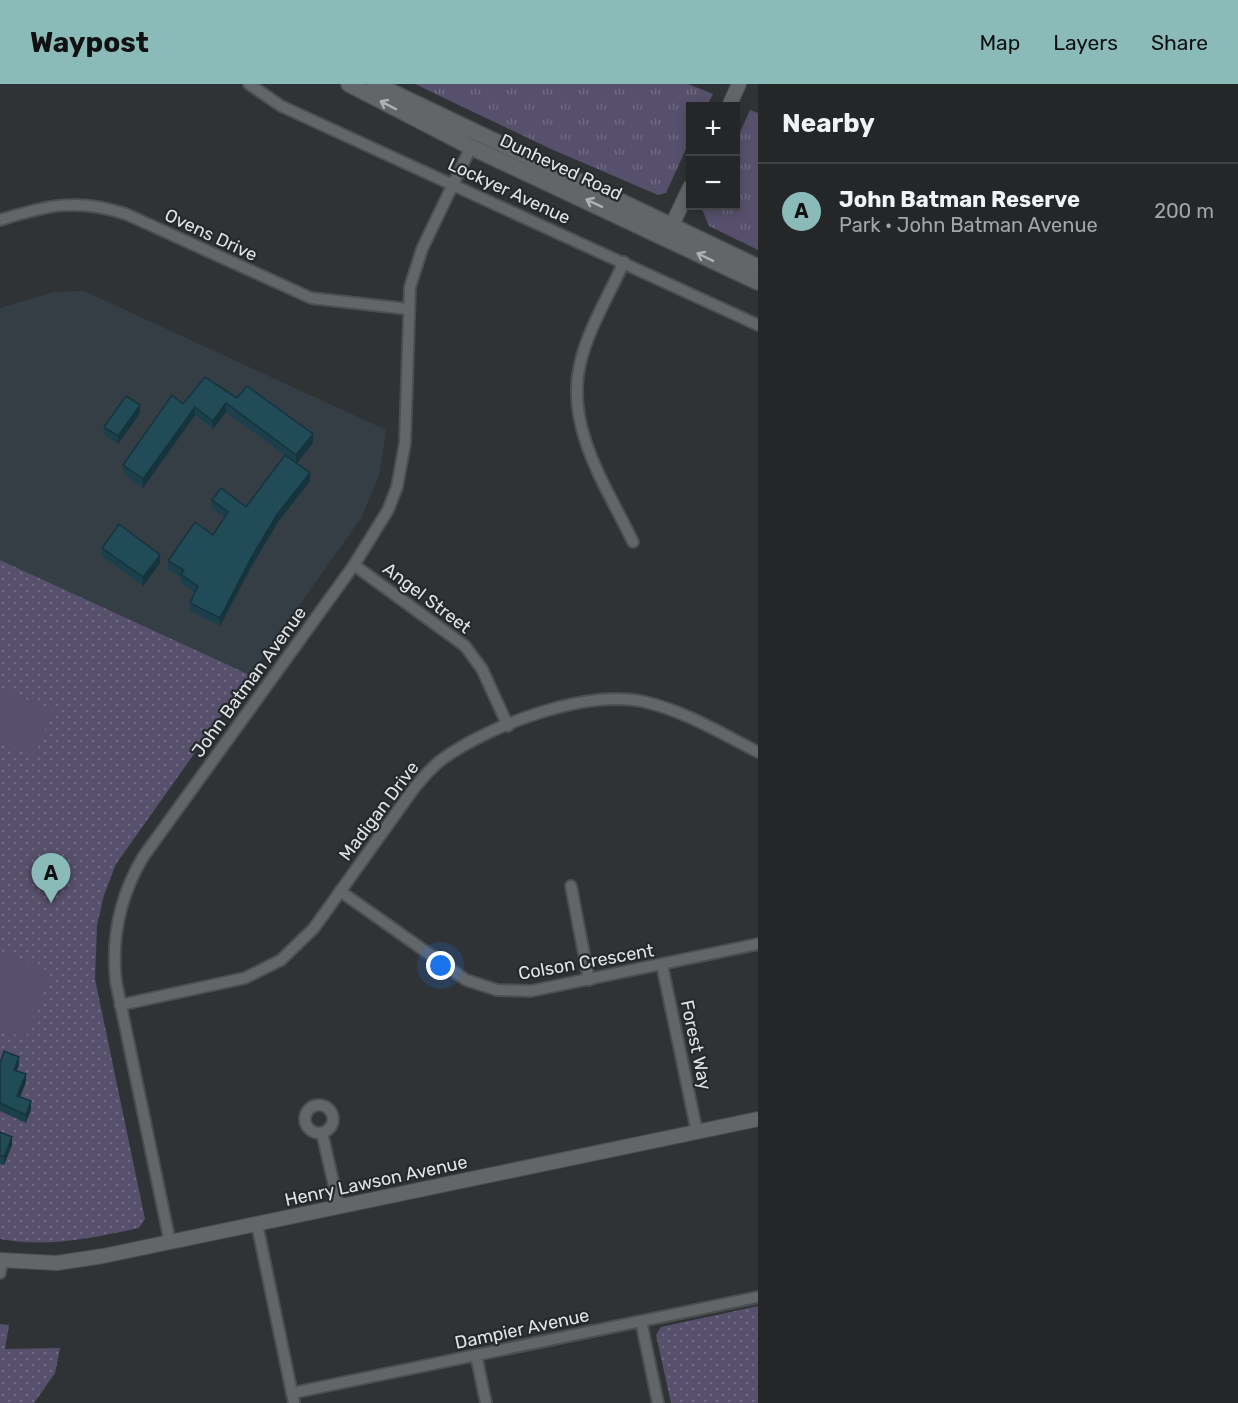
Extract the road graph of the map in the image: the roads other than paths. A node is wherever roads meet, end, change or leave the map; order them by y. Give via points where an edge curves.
1 (249, 84) edge
2 (349, 84) edge
3 (375, 84) edge
4 (739, 84) edge
5 (731, 102) edge
6 (446, 118) junction
7 (504, 146) junction
8 (471, 147) junction
9 (453, 183) junction
10 (686, 195) edge
11 (0, 220) edge
12 (672, 225) junction
13 (647, 228) junction
14 (685, 247) junction
15 (624, 262) junction
16 (758, 267) edge
17 (758, 282) edge
18 (408, 309) junction
19 (758, 325) edge
20 (633, 542) dead end
21 (354, 565) junction
22 (508, 726) junction
23 (758, 752) edge
24 (571, 886) dead end
25 (340, 891) junction
26 (758, 944) edge
27 (662, 965) junction
28 (589, 980) junction
29 (120, 1005) junction
30 (758, 1119) edge
31 (697, 1132) junction
32 (322, 1133) dead end
33 (339, 1207) junction
34 (257, 1224) junction
35 (170, 1242) junction
36 (1, 1265) edge
37 (758, 1297) edge
38 (641, 1321) junction
39 (476, 1355) junction
40 (293, 1398) edge
41 (486, 1403) edge
42 (658, 1403) edge

1 - 9 street, Lockyer Avenue via 281,106
8 -> 2 main road, Dunheved Road
3 - 6 main road, Dunheved Road
4 - 5 street
6 - 7 main road, Dunheved Road
6 - 8 main road
7 - 8 main road
7 - 12 main road, Dunheved Road
8 - 9 street, John Batman Avenue
13 -> 8 main road, Dunheved Road
9 - 15 street, Lockyer Avenue
9 - 18 street, John Batman Avenue via 417,262
10 - 12 street
11 - 18 street, Ovens Drive via 55,204 106,207 311,298
12 - 13 main road
12 - 14 main road
12 - 16 main road, Dunheved Road
13 - 14 main road, Dunheved Road
17 -> 14 main road, Dunheved Road
15 - 19 street, Lockyer Avenue
15 - 20 street via 584,351 576,398 588,449
18 - 21 street, John Batman Avenue via 403,460 387,510
21 - 22 street, Angel Street via 465,646 482,669
21 - 29 street, John Batman Avenue via 138,865 116,931 114,966
22 - 23 street, Madigan Drive via 578,702 623,699 665,708
22 - 25 street, Madigan Drive via 460,748 433,766
24 - 28 street
25 - 28 street, Colson Crescent via 448,968 481,986 512,992
25 - 29 street, Madigan Drive via 304,940 264,969 228,982
26 - 27 street, Colson Crescent
27 - 28 street, Colson Crescent
27 - 31 street, Forest Way
29 - 35 street, John Batman Avenue
30 - 31 street, Henry Lawson Avenue
31 - 33 street, Henry Lawson Avenue
32 - 33 street
33 - 34 street, Henry Lawson Avenue
34 - 35 street, Henry Lawson Avenue
34 - 40 street
35 - 36 street, Henry Lawson Avenue via 57,1263
37 - 38 street, Dampier Avenue
38 - 39 street, Dampier Avenue
38 - 42 street
39 - 40 street, Dampier Avenue
39 - 41 street

